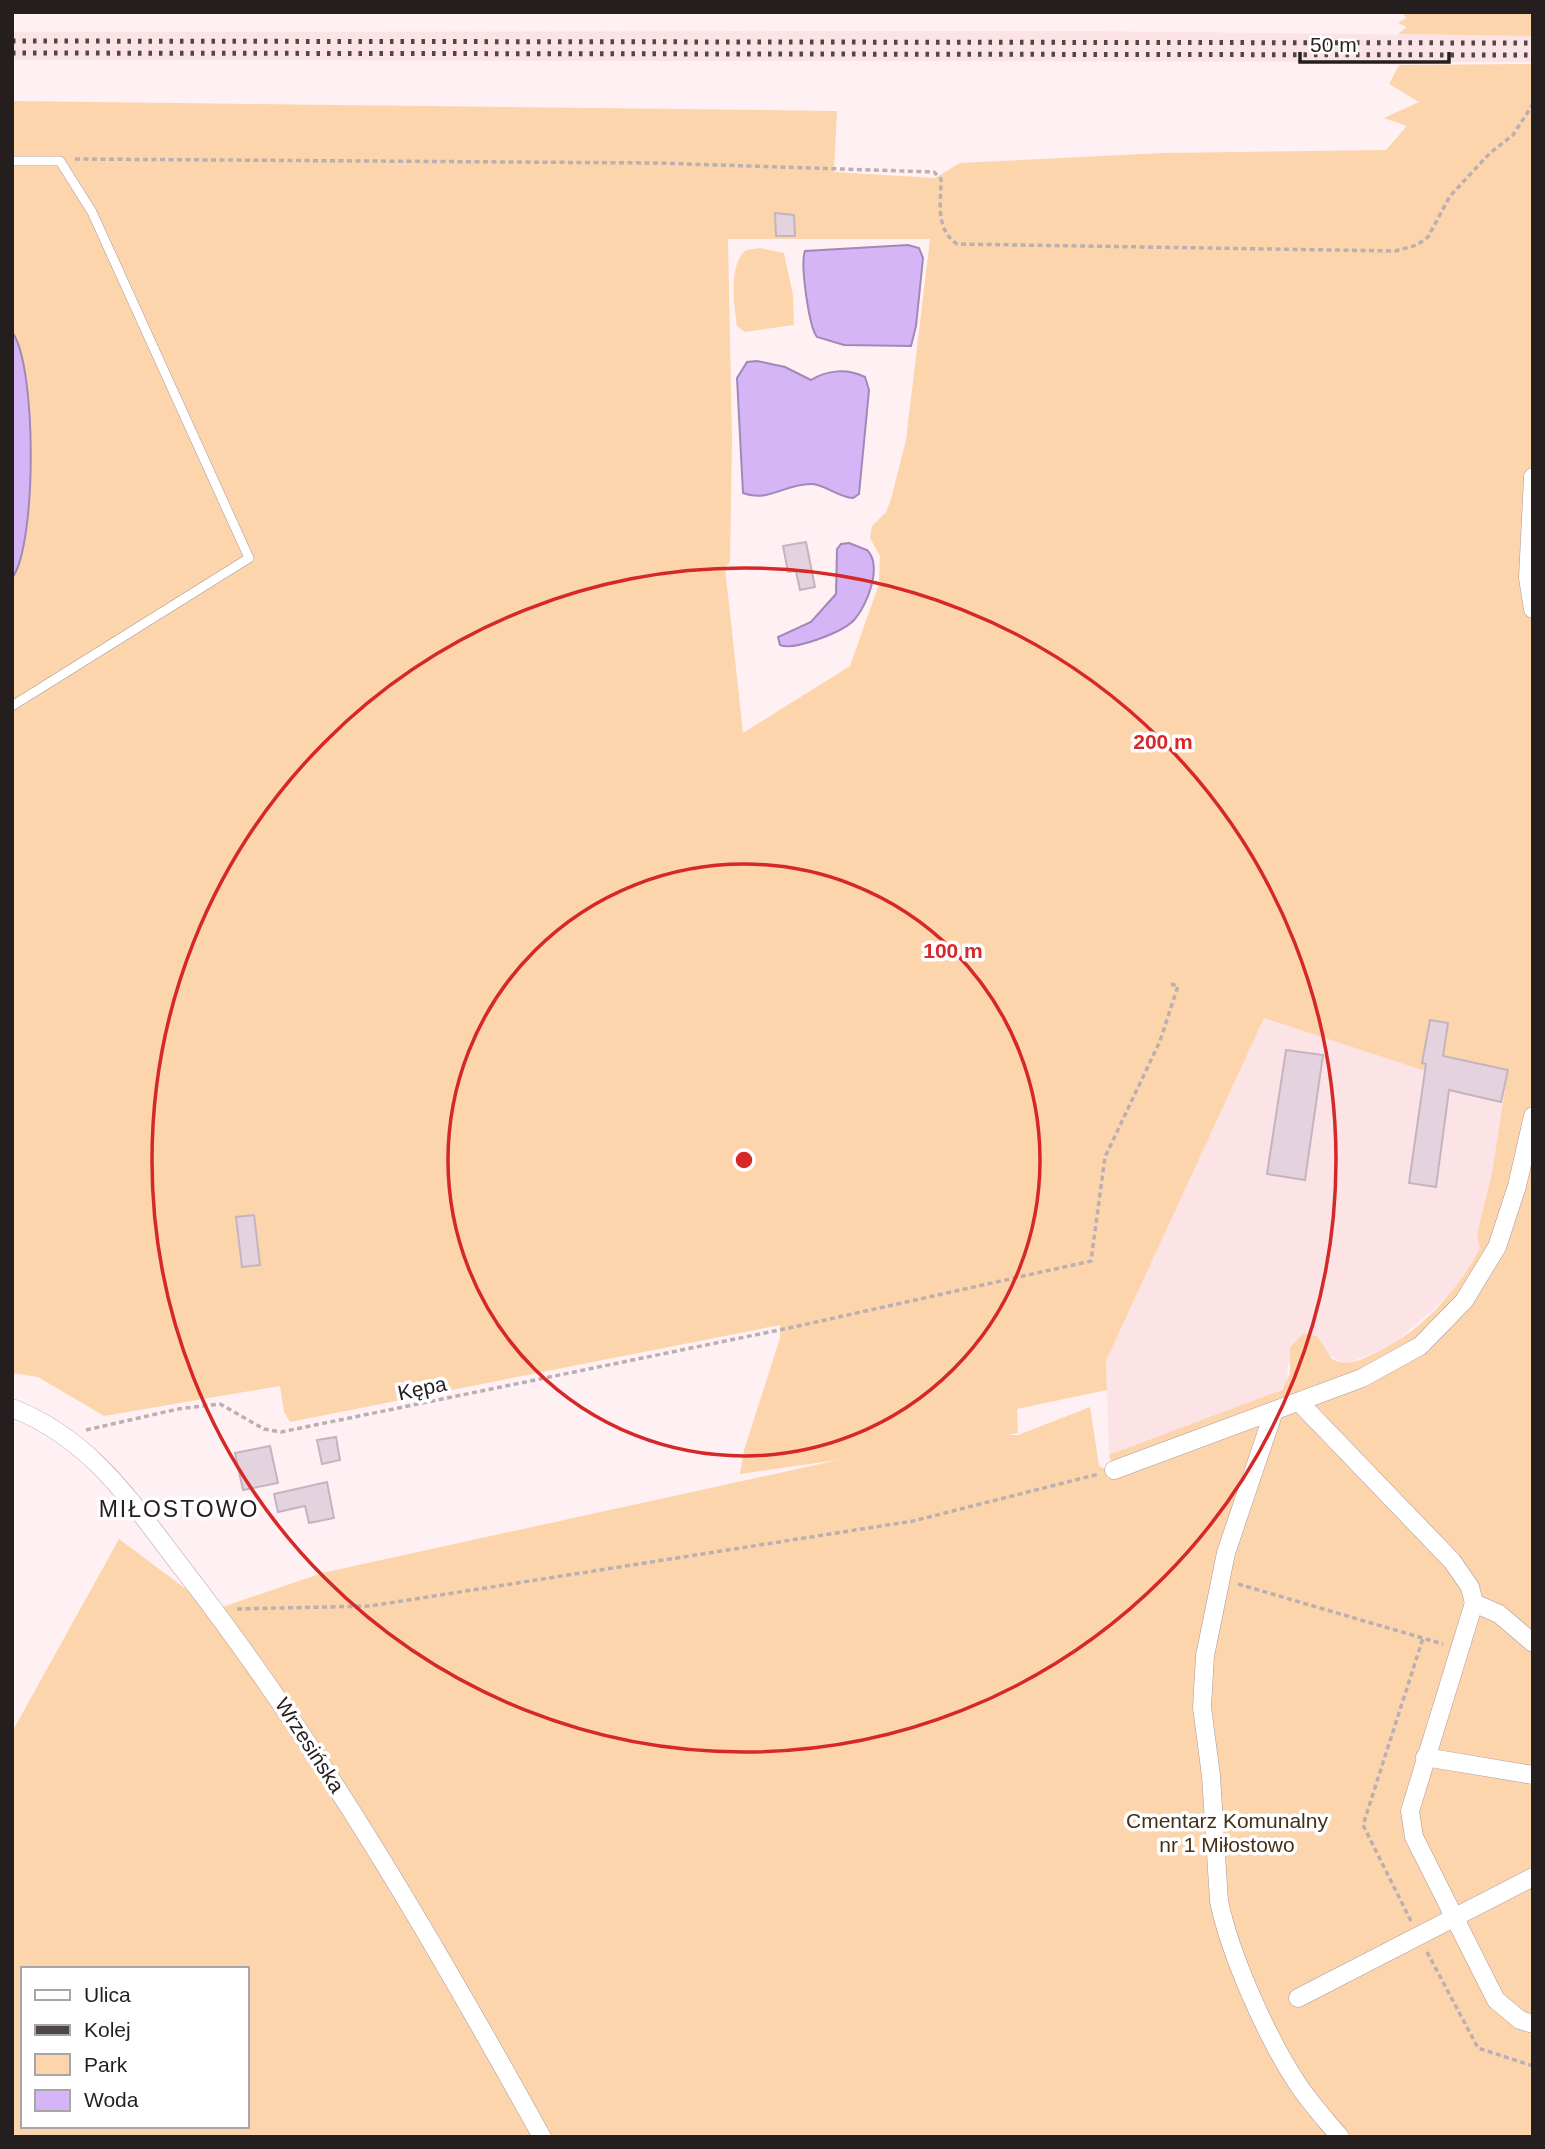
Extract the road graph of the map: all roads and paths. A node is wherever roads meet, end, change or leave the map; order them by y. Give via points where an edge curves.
1 (1533, 104) edge
2 (12, 161) edge
3 (60, 161) junction
4 (1533, 477) edge
5 (1531, 495) edge
6 (1533, 609) edge
7 (12, 706) edge
8 (1171, 984) dead end
9 (1533, 1116) edge
10 (1299, 1402) junction
11 (12, 1408) edge
12 (1274, 1411) junction
13 (66, 1435) junction
14 (1114, 1470) joint
15 (1219, 1580) junction
16 (1474, 1603) junction
17 (214, 1610) junction
18 (1533, 1643) edge
19 (1458, 1648) junction
20 (1425, 1757) junction
21 (1533, 1775) edge
22 (1533, 1877) edge
23 (1453, 1918) junction
24 (1298, 1998) dead end
25 (1533, 2024) edge
26 (542, 2137) edge
27 (1339, 2137) edge

1 - 3 path via 1513,135 1450,196 1428,237 1395,251 957,244 947,237 940,221 941,179 934,172 90,157
2 - 3 lane
3 - 7 lane via 92,212 249,558
4 - 5 street
5 - 6 street via 1528,578
8 - 13 path, Kępa via 1178,986 1160,1041 1105,1157 1091,1261 281,1432 264,1429 220,1404
9 - 10 street via 1497,1247 1464,1301 1420,1346 1362,1378
10 - 12 street
10 - 16 street via 1452,1561 1470,1587
11 - 13 street, Wrzesińska
12 - 14 street
12 - 15 street
13 - 17 street, Wrzesińska via 120,1488
14 - 17 path via 913,1521 370,1606
15 - 19 path
15 - 27 street via 1205,1656 1202,1707 1223,1921 1283,2059
16 - 18 street via 1499,1614
16 - 19 street
17 - 26 street, Wrzesińska via 265,1677 362,1825
19 - 20 street
20 - 21 street
20 - 23 street via 1410,1811 1414,1837
22 - 23 street
23 - 24 street
23 - 25 street via 1496,2000 1520,2020

